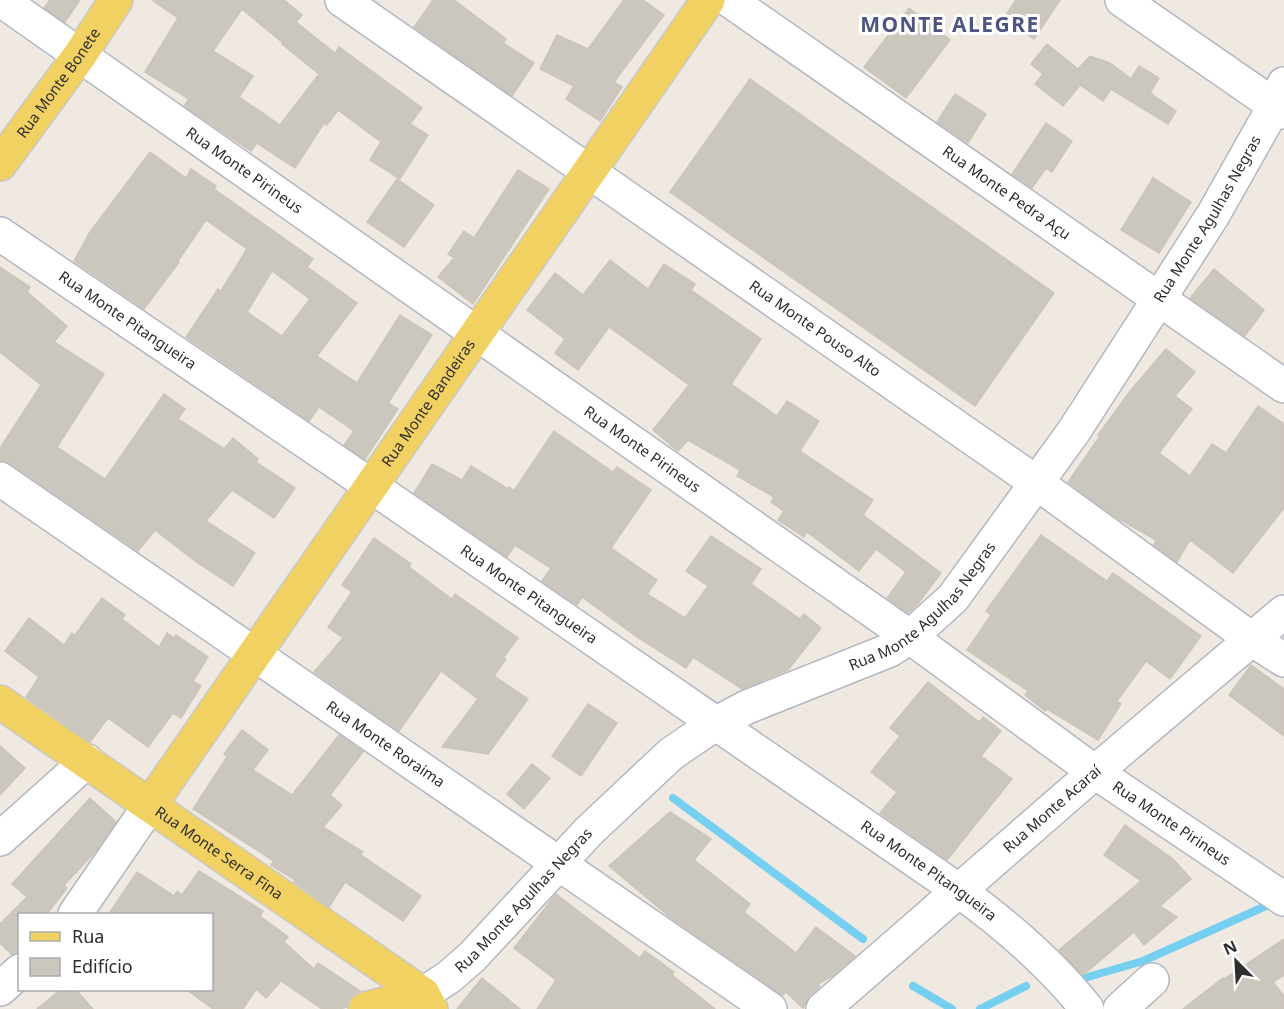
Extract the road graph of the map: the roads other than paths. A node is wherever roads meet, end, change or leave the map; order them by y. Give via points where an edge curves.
1 (1, 0) edge
2 (116, 0) edge
3 (342, 0) edge
4 (708, 0) edge
5 (729, 0) edge
6 (1122, 0) edge
7 (80, 55) junction
8 (1281, 101) edge
9 (0, 164) edge
10 (589, 172) junction
11 (0, 234) edge
12 (1159, 299) junction
13 (477, 333) junction
14 (1284, 386) edge
15 (0, 479) edge
16 (1037, 483) junction
17 (371, 486) junction
18 (1284, 612) edge
19 (910, 637) junction
20 (1253, 640) junction
21 (255, 654) junction
22 (1284, 660) edge
23 (0, 702) edge
24 (715, 724) junction
25 (87, 761) junction
26 (1095, 772) junction
27 (150, 806) junction
28 (0, 839) edge
29 (560, 865) junction
30 (958, 890) junction
31 (1284, 899) edge
32 (76, 913) edge
33 (18, 972) edge
34 (1152, 980) dead end
35 (0, 989) edge
36 (427, 1001) edge
37 (365, 1009) edge
38 (770, 1009) edge
39 (823, 1009) edge
40 (1087, 1009) edge
41 (1120, 1009) edge

1 - 7 street, Rua Monte Pirineus
2 - 7 main road, Rua Monte Bonete
3 - 10 street, Rua Monte Pouso Alto
4 - 10 main road, Rua Monte Bandeiras
5 - 12 street, Rua Monte Pedra Açu
6 - 8 street
7 - 9 main road, Rua Monte Bonete
7 - 13 street, Rua Monte Pirineus
8 - 12 street, Rua Monte Agulhas Negras
10 - 13 main road, Rua Monte Bandeiras
10 - 16 street, Rua Monte Pouso Alto
11 - 17 street, Rua Monte Pitangueira
12 - 14 street, Rua Monte Pedra Açu
12 - 16 street, Rua Monte Agulhas Negras
13 - 17 main road, Rua Monte Bandeiras
13 - 19 street, Rua Monte Pirineus
15 - 21 street, Rua Monte Roraima
16 - 19 street, Rua Monte Agulhas Negras via 965,585
16 - 20 street, Rua Monte Pouso Alto
17 - 21 main road, Rua Monte Bandeiras
17 - 24 street, Rua Monte Pitangueira
18 - 20 street, Rua Monte Acaraí
19 - 24 street, Rua Monte Agulhas Negras via 890,650 747,707
19 - 26 street, Rua Monte Pirineus
20 - 22 street, Rua Monte Pouso Alto
20 - 26 street, Rua Monte Acaraí
21 - 27 main road, Rua Monte Bandeiras
21 - 29 street, Rua Monte Roraima
23 - 25 main road, Rua Monte Serra Fina
24 - 29 street, Rua Monte Agulhas Negras via 671,754 589,831
24 - 30 street, Rua Monte Pitangueira
25 - 27 main road, Rua Monte Serra Fina
25 - 28 street
26 - 30 street, Rua Monte Acaraí
26 - 31 street, Rua Monte Pirineus
27 - 32 street
27 - 36 main road, Rua Monte Serra Fina
29 - 36 street, Rua Monte Agulhas Negras
29 - 38 street, Rua Monte Roraima
30 - 39 street, Rua Monte Acaraí
30 - 40 street, Rua Monte Pitangueira via 1051,967
33 - 35 street
34 - 41 street
36 - 37 main road

